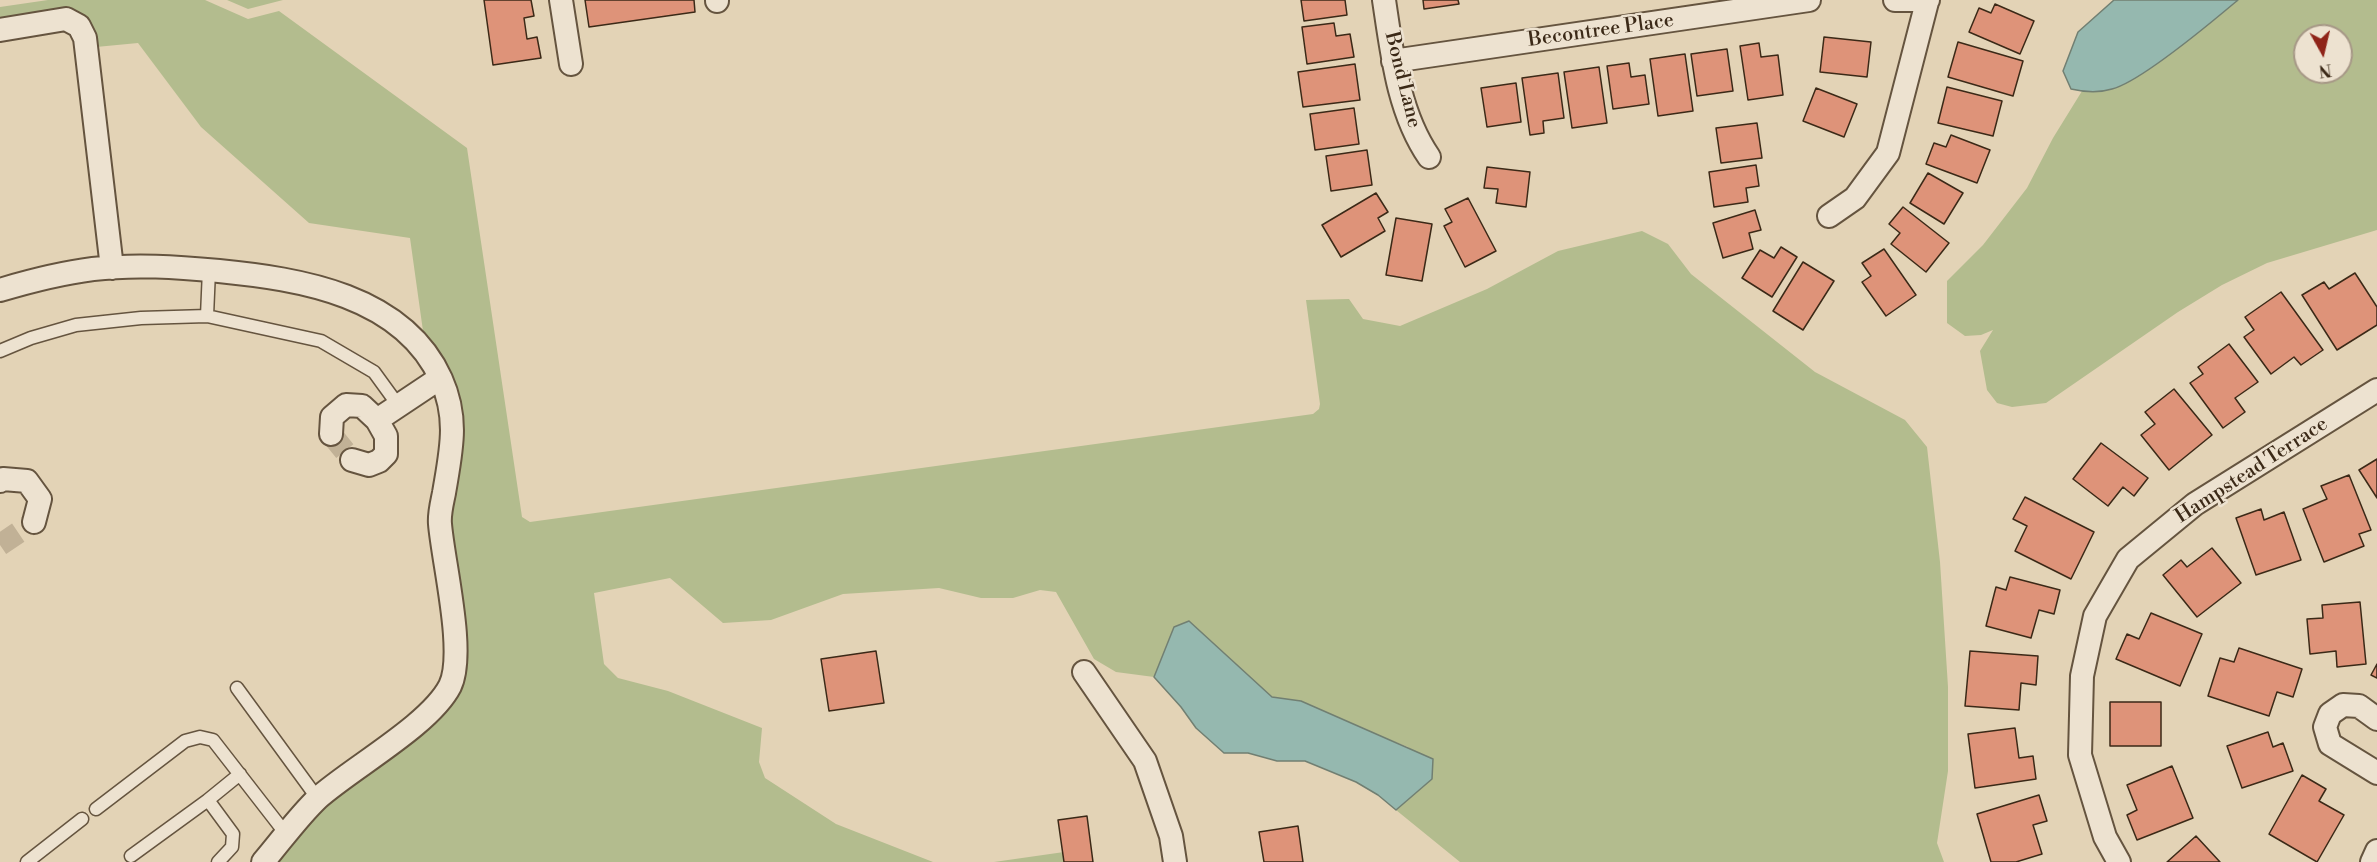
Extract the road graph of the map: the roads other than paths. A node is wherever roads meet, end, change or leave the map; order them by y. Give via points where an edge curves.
1 (561, 0) edge
2 (1384, 0) edge
3 (1809, 0) edge
4 (1895, 0) edge
5 (1928, 1) edge
6 (0, 30) edge
7 (1393, 61) junction
8 (571, 64) dead end
9 (1429, 157) dead end
10 (1829, 216) dead end
11 (112, 268) junction
12 (209, 270) junction
13 (0, 290) edge
14 (207, 316) junction
15 (0, 351) edge
16 (440, 378) junction
17 (2377, 390) edge
18 (398, 405) junction
19 (377, 420) junction
20 (331, 434) dead end
21 (352, 460) dead end
22 (0, 481) edge
23 (34, 522) dead end
24 (1084, 672) dead end
25 (237, 688) dead end
26 (2377, 719) edge
27 (2377, 773) edge
28 (240, 774) junction
29 (318, 799) junction
30 (208, 800) junction
31 (96, 808) dead end
32 (82, 819) dead end
33 (286, 834) junction
34 (2377, 851) edge
35 (131, 856) dead end
36 (27, 862) edge
37 (218, 862) edge
38 (263, 862) edge
39 (1175, 862) edge
40 (2120, 862) edge
41 (2372, 862) edge

1 - 8 street
2 - 7 street, Bond Lane
3 - 7 street, Becontree Place
4 - 5 street
5 - 10 street via 1887,153 1855,198
6 - 11 street via 66,20 79,26 85,38
7 - 9 street, Bond Lane via 1413,134
11 - 12 street via 157,265
11 - 13 street via 81,271
12 - 14 lane
12 - 16 street via 276,277 327,289 373,309 414,339
14 - 15 lane via 76,325
14 - 18 lane via 321,341 374,372
16 - 18 street
16 - 29 street via 454,435 439,520 456,652 451,684 434,708
17 - 40 street, Hampstead Terrace via 2195,504 2128,559 2095,616 2082,676 2080,755 2105,837
18 - 19 street
19 - 20 street via 362,406 346,405 332,417
19 - 21 street via 386,436 386,454 369,465
22 - 23 street via 27,481 40,499
24 - 39 street via 1145,761 1171,836
25 - 29 lane
26 - 27 street via 2360,706 2343,705 2330,714 2325,727 2330,744
28 - 30 lane
28 - 31 lane via 213,740 200,737 185,741
28 - 33 lane
29 - 33 street
30 - 35 lane
30 - 37 lane via 233,834 232,847
32 - 36 lane
33 - 38 street
34 - 41 street

